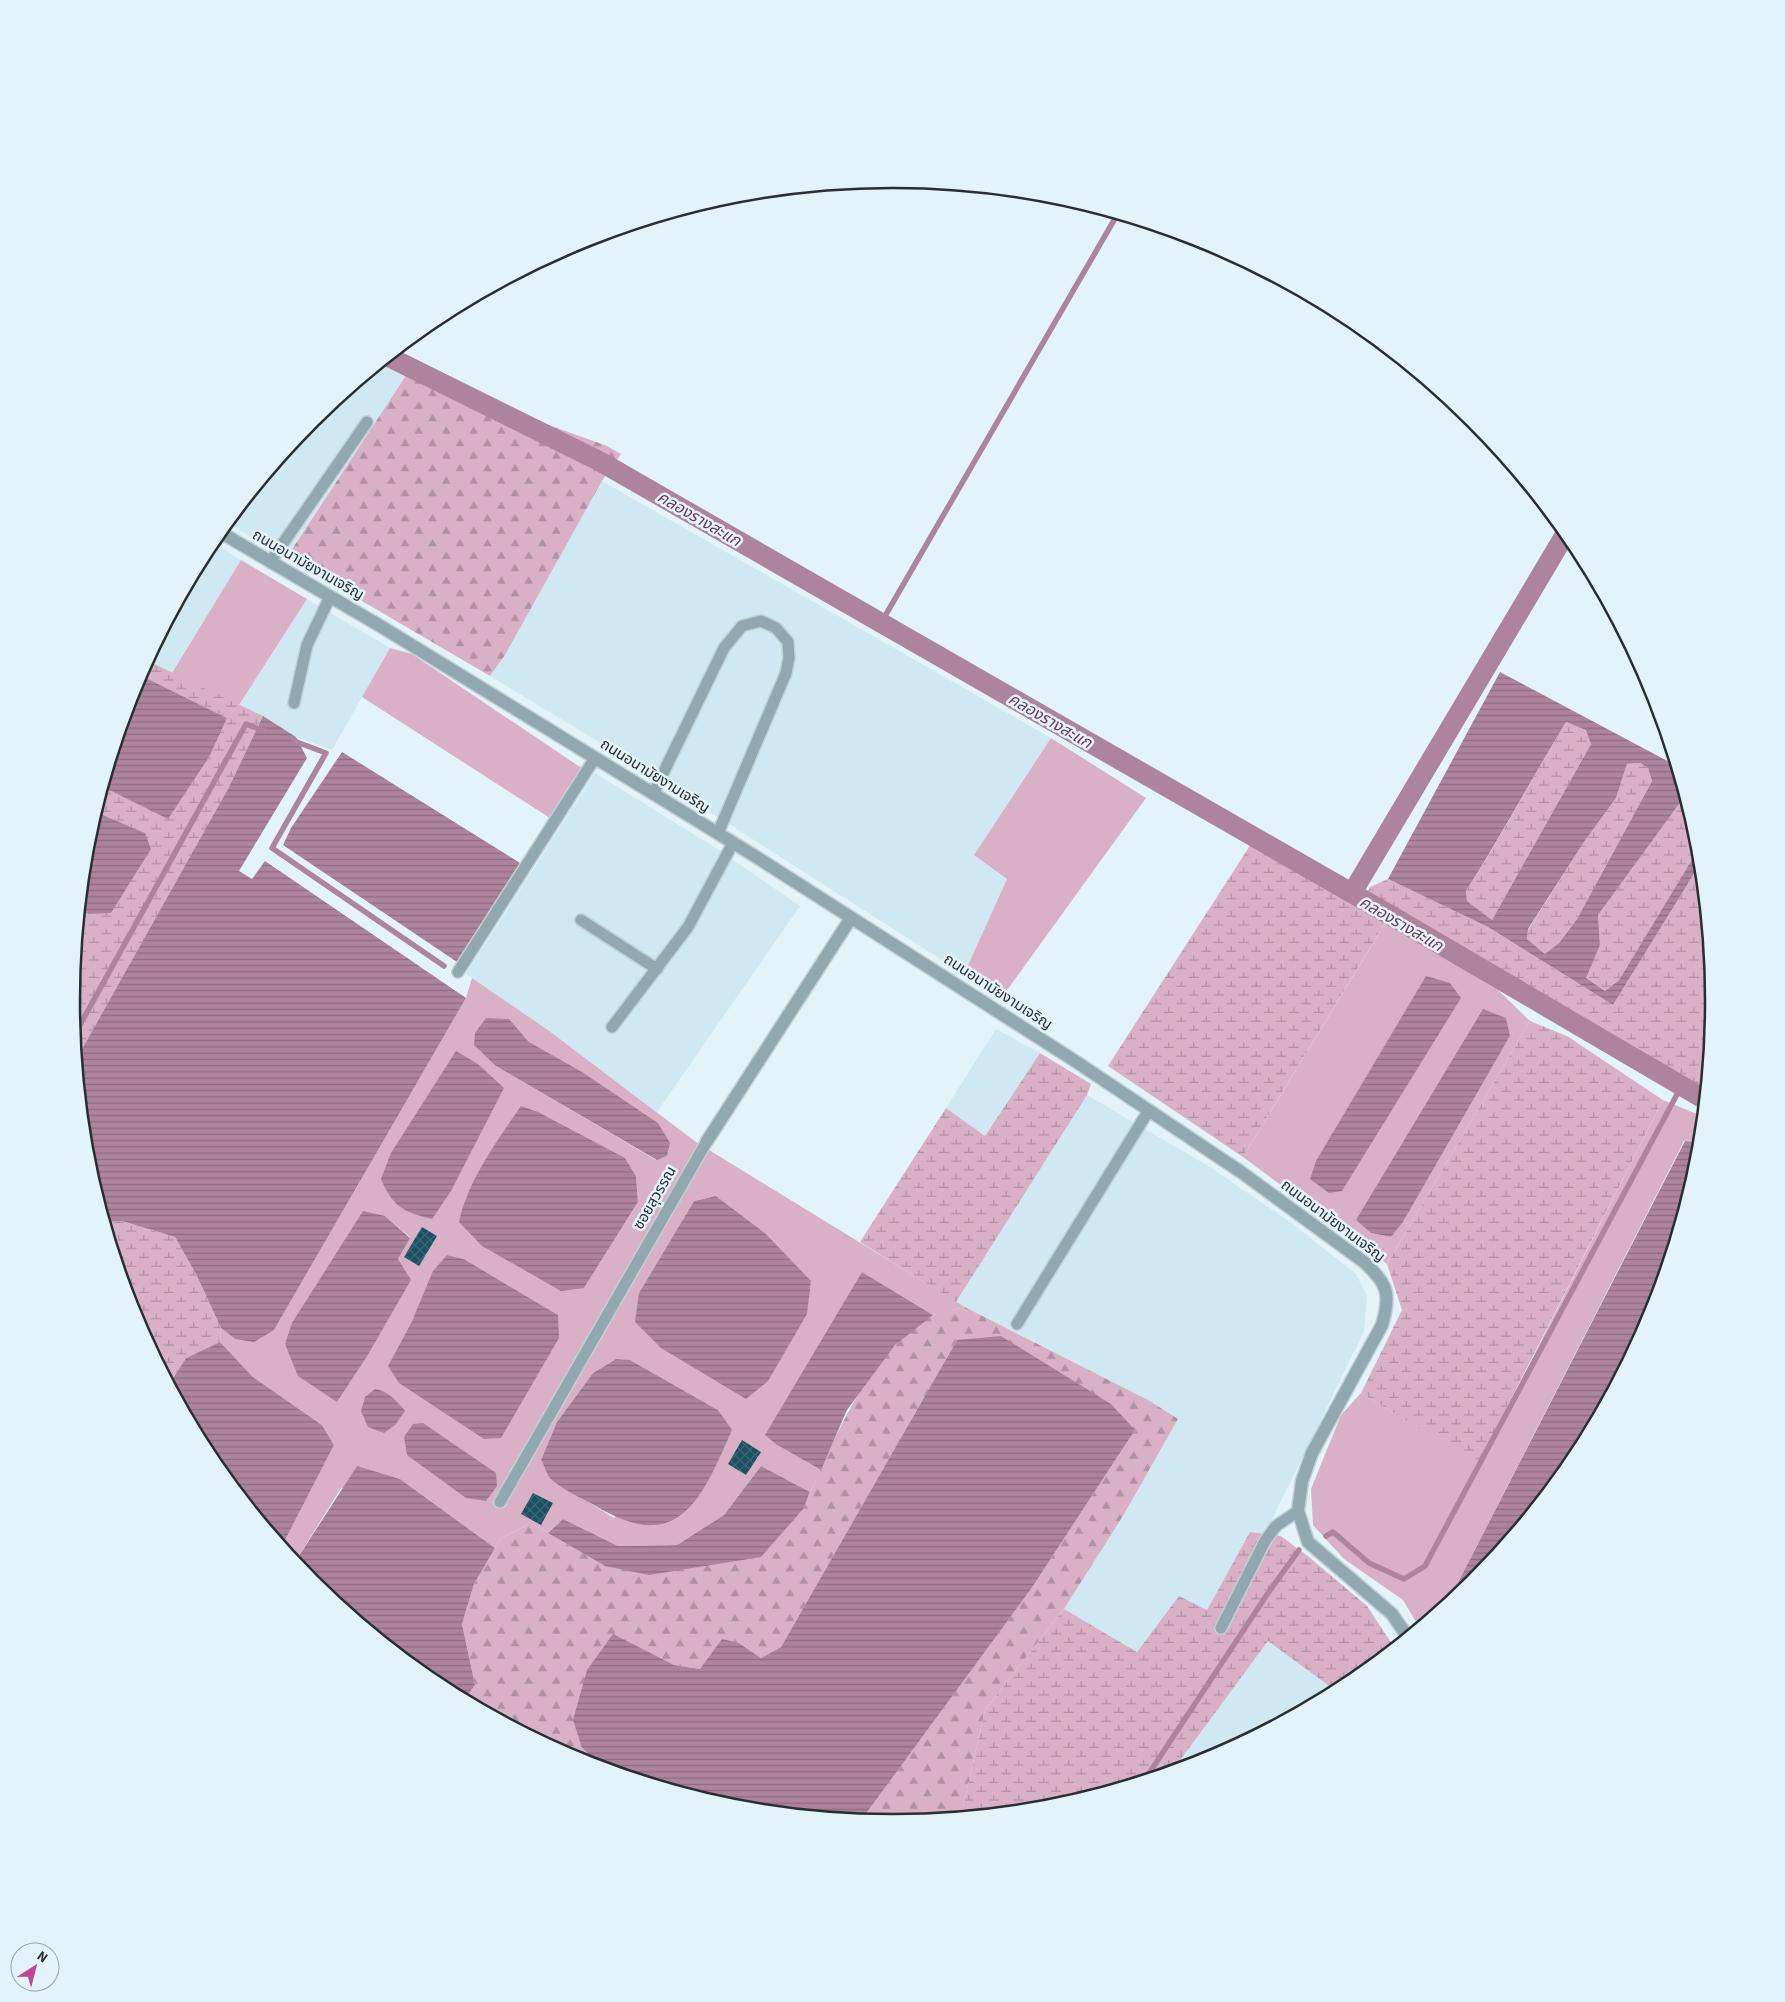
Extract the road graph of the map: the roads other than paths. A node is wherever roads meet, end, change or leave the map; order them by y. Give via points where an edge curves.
1 (367, 422) dead end
2 (227, 536) edge
3 (270, 562) junction
4 (330, 597) junction
5 (294, 703) dead end
6 (595, 758) junction
7 (653, 794) junction
8 (718, 833) junction
9 (732, 843) junction
10 (851, 918) junction
11 (581, 920) dead end
12 (657, 969) junction
13 (458, 972) dead end
14 (612, 1027) dead end
15 (1149, 1110) junction
16 (707, 1142) joint
17 (1017, 1324) dead end
18 (500, 1502) dead end
19 (1298, 1512) junction
20 (1220, 1628) dead end
21 (1405, 1631) edge

1 - 3 lane
2 - 3 street, ถนนอนามัยงามเจริญ
3 - 4 street, ถนนอนามัยงามเจริญ
4 - 5 lane via 307,645
4 - 6 street, ถนนอนามัยงามเจริญ
6 - 7 street, ถนนอนามัยงามเจริญ
6 - 13 lane
7 - 8 street, ถนนอนามัยงามเจริญ
7 - 8 lane via 724,648 742,626 761,621 776,628 788,642 790,658 786,673
8 - 9 street, ถนนอนามัยงามเจริญ
9 - 10 street, ถนนอนามัยงามเจริญ
9 - 12 lane via 688,927
10 - 15 street, ถนนอนามัยงามเจริญ
10 - 16 street, ซอยสุวรรณ
11 - 12 lane
12 - 14 lane
15 - 17 lane
15 - 19 street, ถนนอนามัยงามเจริญ via 1364,1262 1380,1277 1386,1290 1388,1305 1382,1325 1312,1453 1302,1481
16 - 18 lane, ซอยสุวรรณ
19 - 20 lane via 1276,1526
19 - 21 street, ถนนอนามัยงามเจริญ via 1308,1542 1392,1614

